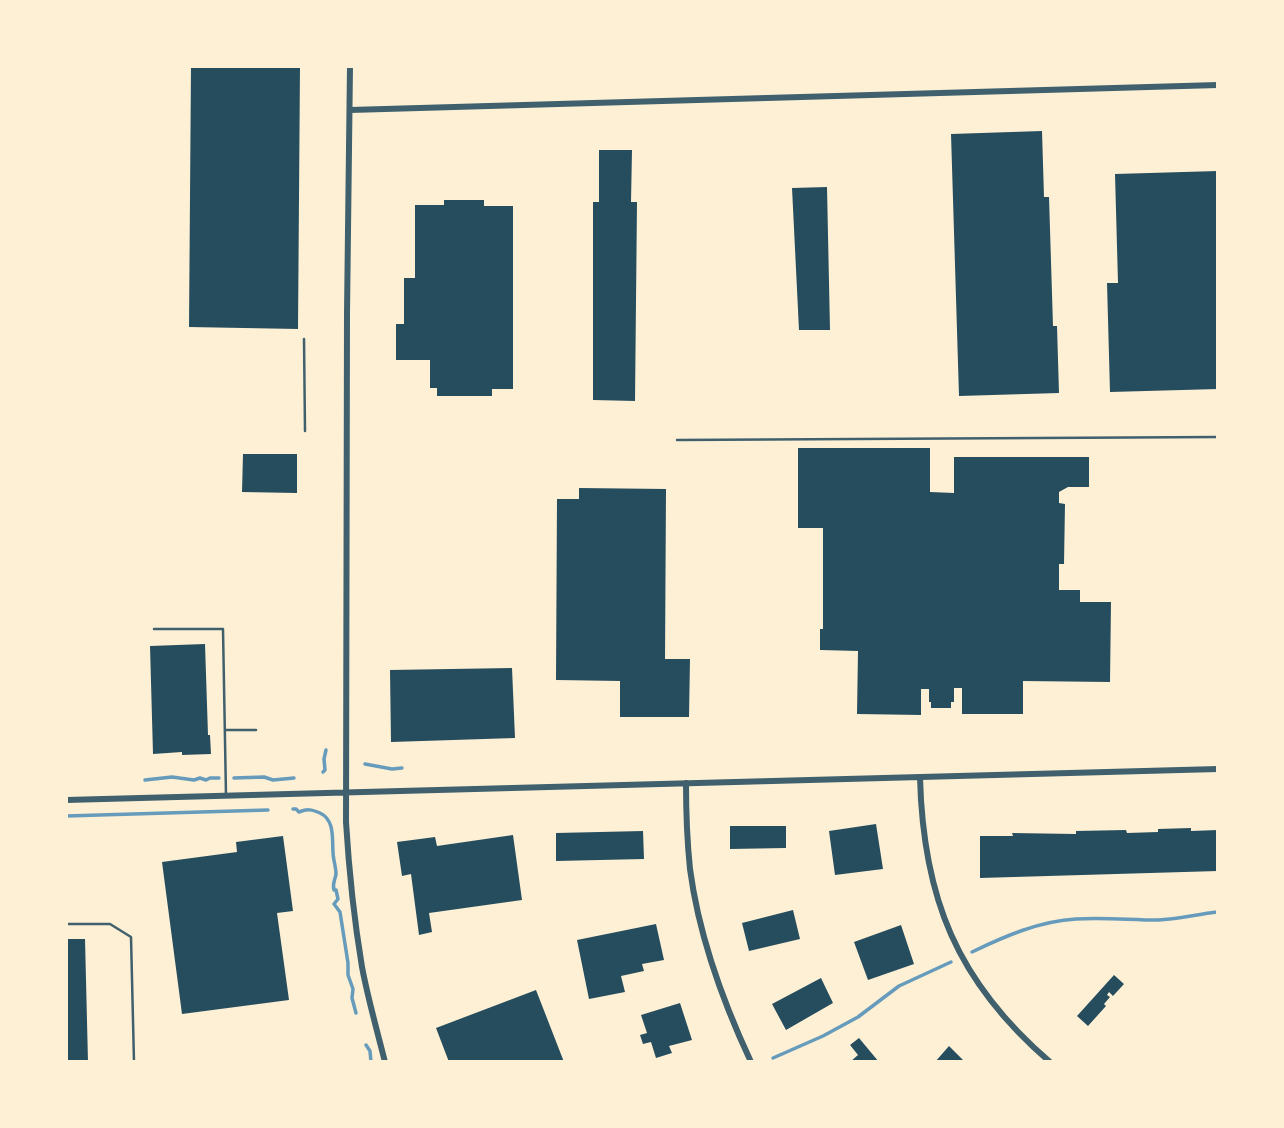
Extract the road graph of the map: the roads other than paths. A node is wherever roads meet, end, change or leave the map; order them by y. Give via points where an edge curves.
1 (350, 66) edge
2 (1217, 85) edge
3 (350, 110) junction
4 (304, 339) dead end
5 (305, 430) dead end
6 (1217, 437) edge
7 (677, 440) dead end
8 (154, 629) dead end
9 (225, 730) junction
10 (256, 730) dead end
11 (1217, 769) edge
12 (920, 777) junction
13 (686, 783) junction
14 (345, 793) junction
15 (226, 796) junction
16 (66, 800) edge
17 (66, 924) edge
18 (134, 1062) edge
19 (385, 1062) edge
20 (751, 1062) edge
21 (1049, 1062) edge

1 - 3 street
2 - 3 street
3 - 14 street
4 - 5 lane
6 - 7 lane
8 - 9 lane via 223,629
9 - 10 lane
9 - 15 lane
11 - 12 street
12 - 13 street
12 - 21 street via 927,861 951,935 993,1005
13 - 14 street
13 - 20 street via 688,848 702,932 719,989
14 - 15 street
14 - 19 street via 360,956
15 - 16 street
17 - 18 lane via 110,924 131,937

